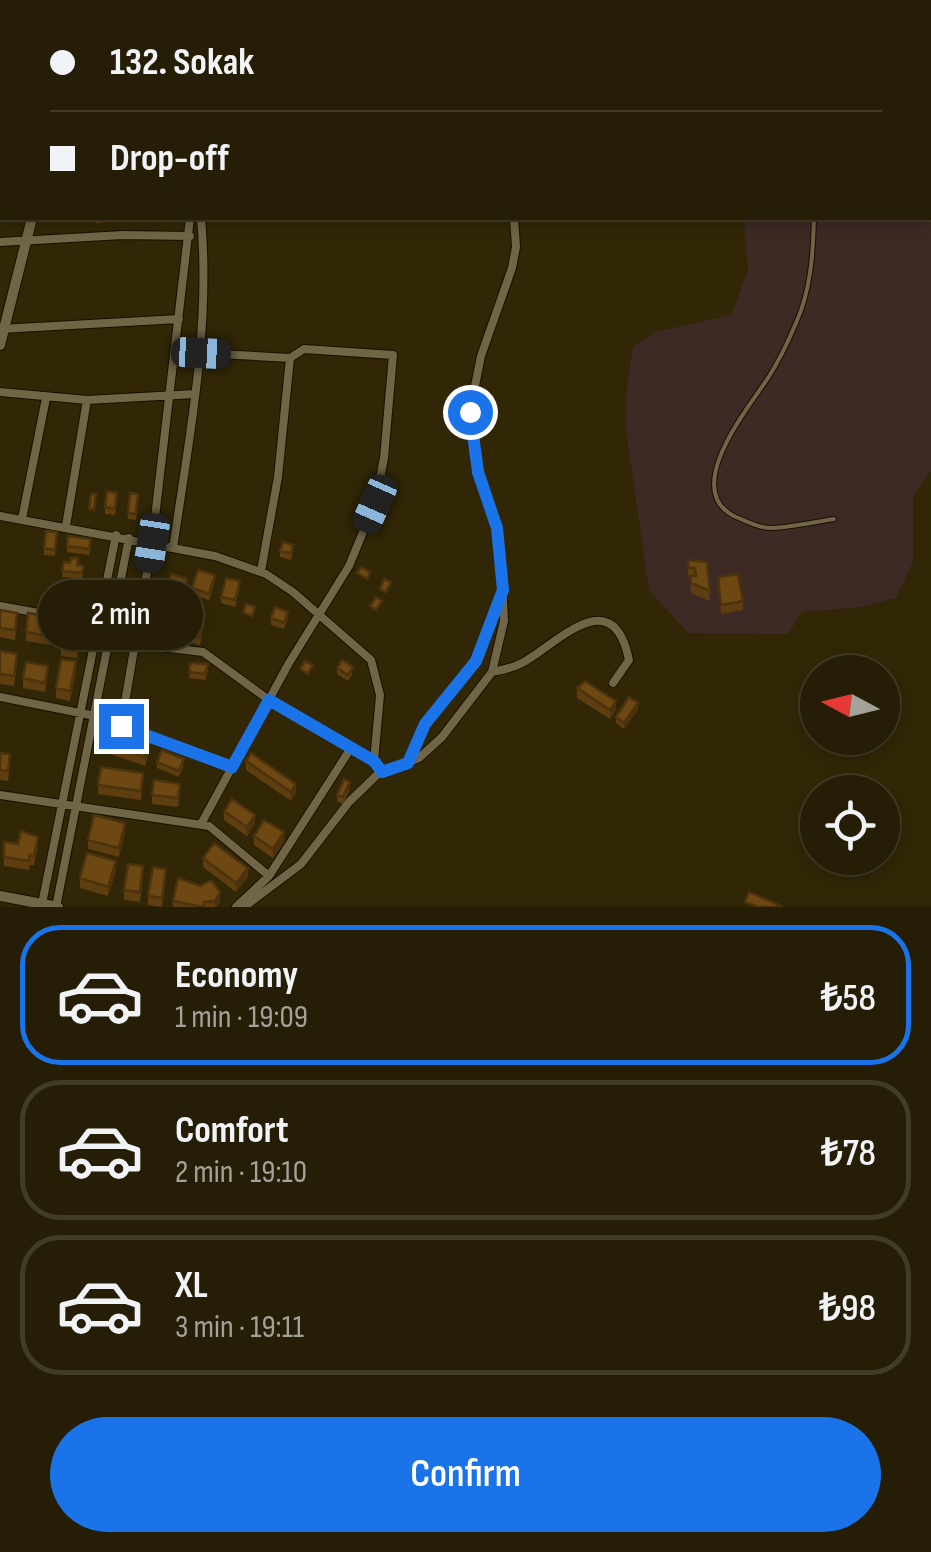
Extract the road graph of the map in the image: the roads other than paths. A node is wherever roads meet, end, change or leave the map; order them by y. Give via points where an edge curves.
1 (32, 220) edge
2 (190, 220) edge
3 (201, 220) edge
4 (514, 220) edge
5 (814, 220) edge
6 (190, 236) junction
7 (28, 240) junction
8 (0, 242) edge
9 (0, 288) edge
10 (15, 289) junction
11 (180, 319) junction
12 (2, 329) edge
13 (0, 344) edge
14 (201, 353) junction
15 (290, 358) junction
16 (0, 392) edge
17 (195, 394) junction
18 (170, 395) junction
19 (46, 398) junction
20 (86, 400) junction
21 (0, 516) edge
22 (22, 519) junction
23 (834, 519) dead end
24 (66, 526) junction
25 (116, 535) junction
26 (129, 538) junction
27 (152, 543) junction
28 (173, 548) junction
29 (261, 571) junction
30 (503, 590) junction
31 (0, 606) edge
32 (320, 616) junction
33 (99, 624) junction
34 (135, 644) junction
35 (492, 672) junction
36 (613, 683) dead end
37 (0, 697) edge
38 (269, 700) junction
39 (81, 713) junction
40 (95, 716) junction
41 (121, 726) junction
42 (351, 748) junction
43 (374, 761) junction
44 (408, 763) junction
45 (232, 767) junction
46 (382, 772) junction
47 (0, 795) edge
48 (62, 805) junction
49 (76, 807) junction
50 (201, 824) junction
51 (269, 876) junction
52 (0, 896) edge
53 (42, 904) junction
54 (57, 907) edge
55 (236, 907) edge
56 (244, 907) edge

1 - 7 street
2 - 6 street
3 - 14 street
4 - 30 street via 512,268 481,356 470,412 478,472 497,528
5 - 23 lane via 799,318 726,440 715,491 728,513 756,525
6 - 7 street
6 - 11 street
7 - 8 street
7 - 10 street
9 - 10 street
10 - 12 street
11 - 12 street
11 - 18 street
12 - 13 street
14 - 15 street
14 - 17 street
15 - 29 street
15 - 32 street via 304,349 393,354 379,490 349,566
16 - 19 street
17 - 18 street
17 - 28 street
18 - 20 street
18 - 27 street
19 - 20 street
19 - 22 street
20 - 24 street
21 - 22 street
22 - 24 street
24 - 25 street
25 - 26 street
25 - 33 street
26 - 27 street
26 - 40 street
27 - 28 street
27 - 34 street
28 - 29 street
29 - 32 street
30 - 35 street via 504,621
30 - 44 street via 476,661 425,724
31 - 33 street
32 - 38 street
32 - 43 street via 365,653 377,674
33 - 39 street
34 - 38 street via 203,652
34 - 41 street
35 - 36 street via 518,666 573,627 606,623 620,634 629,660
35 - 44 street via 442,737
37 - 39 street
38 - 42 street
38 - 45 street
39 - 40 street
39 - 48 street
40 - 41 street
40 - 49 street
41 - 45 street
42 - 43 street
42 - 51 street
43 - 46 street
44 - 46 street
45 - 50 street
46 - 56 street via 301,864
47 - 48 street
48 - 49 street
48 - 53 street
49 - 50 street
49 - 54 street
50 - 51 street
51 - 55 street
52 - 53 street
53 - 54 street

